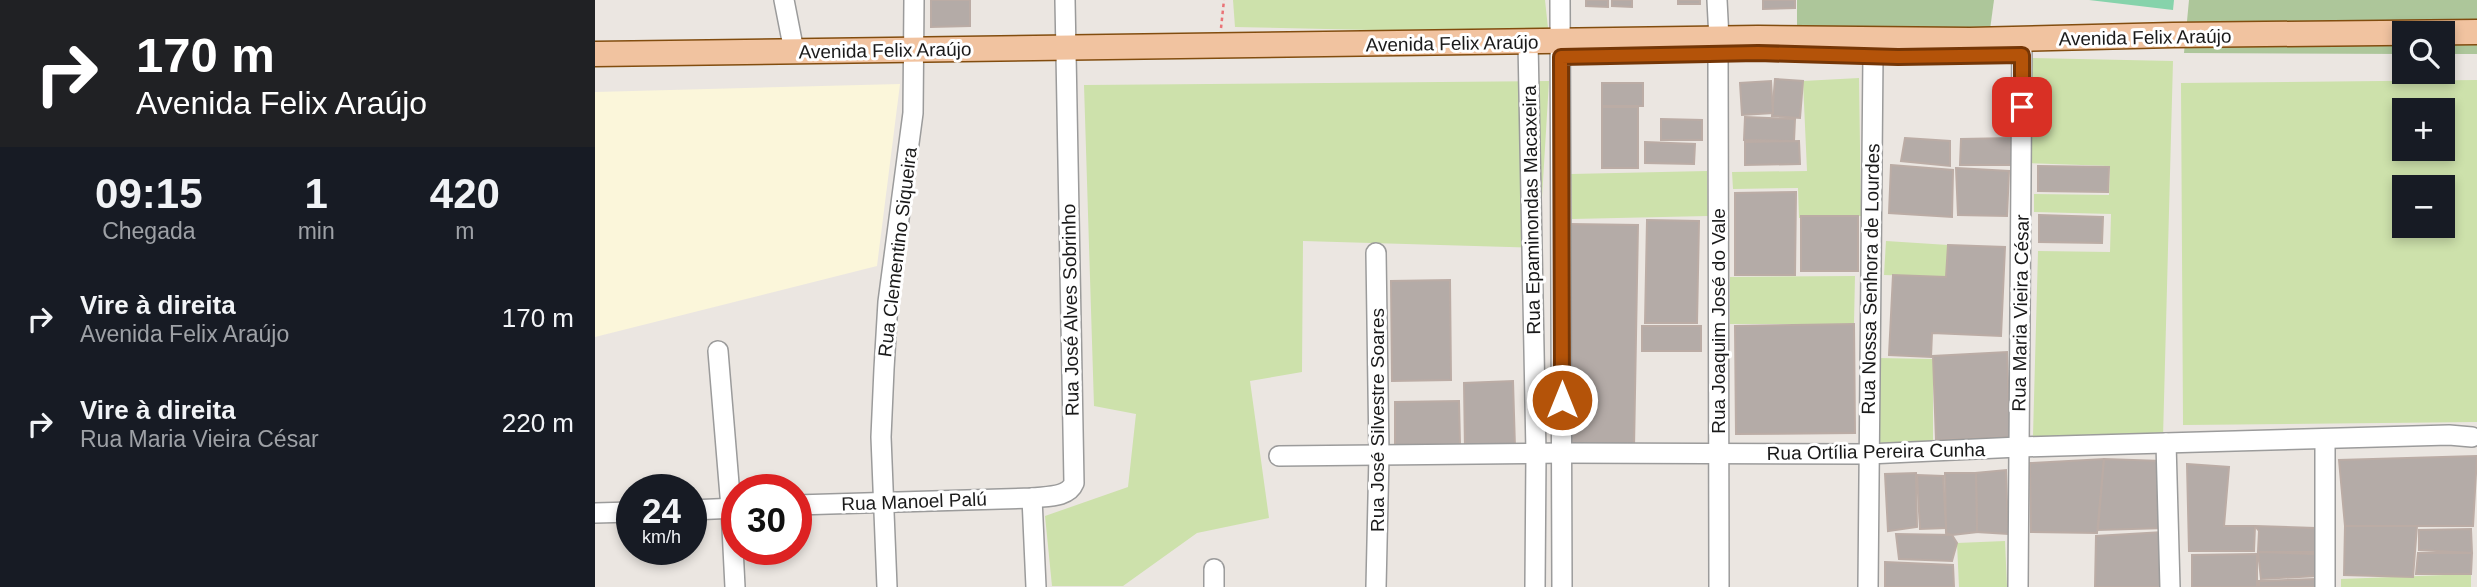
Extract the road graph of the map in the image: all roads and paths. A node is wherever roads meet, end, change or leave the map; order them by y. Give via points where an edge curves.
1 (784, 0) edge
2 (914, 0) edge
3 (1065, 0) edge
4 (1224, 0) edge
5 (1560, 0) edge
6 (1717, 0) edge
7 (2477, 32) edge
8 (1220, 45) junction
9 (1719, 47) junction
10 (2022, 47) junction
11 (2392, 47) edge
12 (2455, 47) edge
13 (2477, 48) edge
14 (1561, 49) junction
15 (1528, 50) junction
16 (794, 51) junction
17 (595, 54) edge
18 (1065, 55) junction
19 (1873, 55) junction
20 (914, 57) junction
21 (595, 68) edge
22 (1376, 253) dead end
23 (718, 351) dead end
24 (2472, 437) dead end
25 (2325, 439) junction
26 (2166, 443) junction
27 (2019, 447) junction
28 (1536, 453) junction
29 (1562, 453) junction
30 (1718, 453) junction
31 (1868, 454) junction
32 (1379, 455) junction
33 (1279, 456) dead end
34 (731, 474) edge
35 (1032, 498) junction
36 (882, 501) junction
37 (812, 504) edge
38 (616, 512) edge
39 (595, 513) edge
40 (735, 565) edge
41 (735, 587) edge
42 (887, 587) edge
43 (1036, 587) edge
44 (1376, 587) edge
45 (1535, 587) edge
46 (1562, 587) edge
47 (1719, 587) edge
48 (1868, 587) edge
49 (2018, 587) edge
50 (2170, 587) edge
51 (2325, 587) edge

1 - 16 street
2 - 20 street, Rua Clementino Siqueira
3 - 18 street, Rua José Alves Sobrinho
4 - 8 path
5 - 14 street, Rua Epaminondas Macaxeira
6 - 9 street, Rua Joaquim José do Vale
7 - 10 main road, Avenida Felix Araújo
8 - 15 main road, Avenida Felix Araújo
8 - 18 main road, Avenida Felix Araújo
9 - 10 main road, Avenida Felix Araújo via 1758,37
9 - 14 main road, Avenida Felix Araújo
9 - 19 main road, Avenida Felix Araújo
9 - 30 street, Rua Joaquim José do Vale
10 - 11 main road, Avenida Felix Araújo via 2248,52
10 - 19 main road, Avenida Felix Araújo
10 - 27 street, Rua Maria Vieira César
12 - 13 main road
14 - 15 main road, Avenida Felix Araújo
14 - 29 street, Rua Epaminondas Macaxeira
15 - 18 main road, Avenida Felix Araújo
15 - 28 street, Rua Epaminondas Macaxeira
16 - 17 main road, Avenida Felix Araújo
16 - 20 main road, Avenida Felix Araújo
18 - 20 main road, Avenida Felix Araújo
18 - 35 street, Rua José Alves Sobrinho via 1074,483 1066,494
19 - 31 street, Rua Nossa Senhora de Lourdes
20 - 21 main road, Avenida Felix Araújo
20 - 36 street, Rua Clementino Siqueira via 909,149 888,302
22 - 32 street, Rua José Silvestre Soares
23 - 34 street
24 - 25 street, Rua Ortília Pereira Cunha
25 - 26 street, Rua Ortília Pereira Cunha
25 - 51 street
26 - 27 street, Rua Ortília Pereira Cunha
26 - 50 street
27 - 31 street, Rua Ortília Pereira Cunha
27 - 49 street, Rua Maria Vieira César
28 - 29 street, Rua Ortília Pereira Cunha
28 - 32 street, Rua Ortília Pereira Cunha
28 - 45 street, Rua Epaminondas Macaxeira
29 - 30 street, Rua Ortília Pereira Cunha
29 - 46 street, Rua Epaminondas Macaxeira
30 - 31 street, Rua Ortília Pereira Cunha
30 - 47 street, Rua Joaquim José do Vale
31 - 48 street, Rua Nossa Senhora de Lourdes
32 - 33 street, Rua Ortília Pereira Cunha
32 - 44 street, Rua José Silvestre Soares
35 - 36 street, Rua Manoel Palú
35 - 43 street
36 - 37 street, Rua Manoel Palú
36 - 42 street, Rua Clementino Siqueira
38 - 39 street
40 - 41 street

